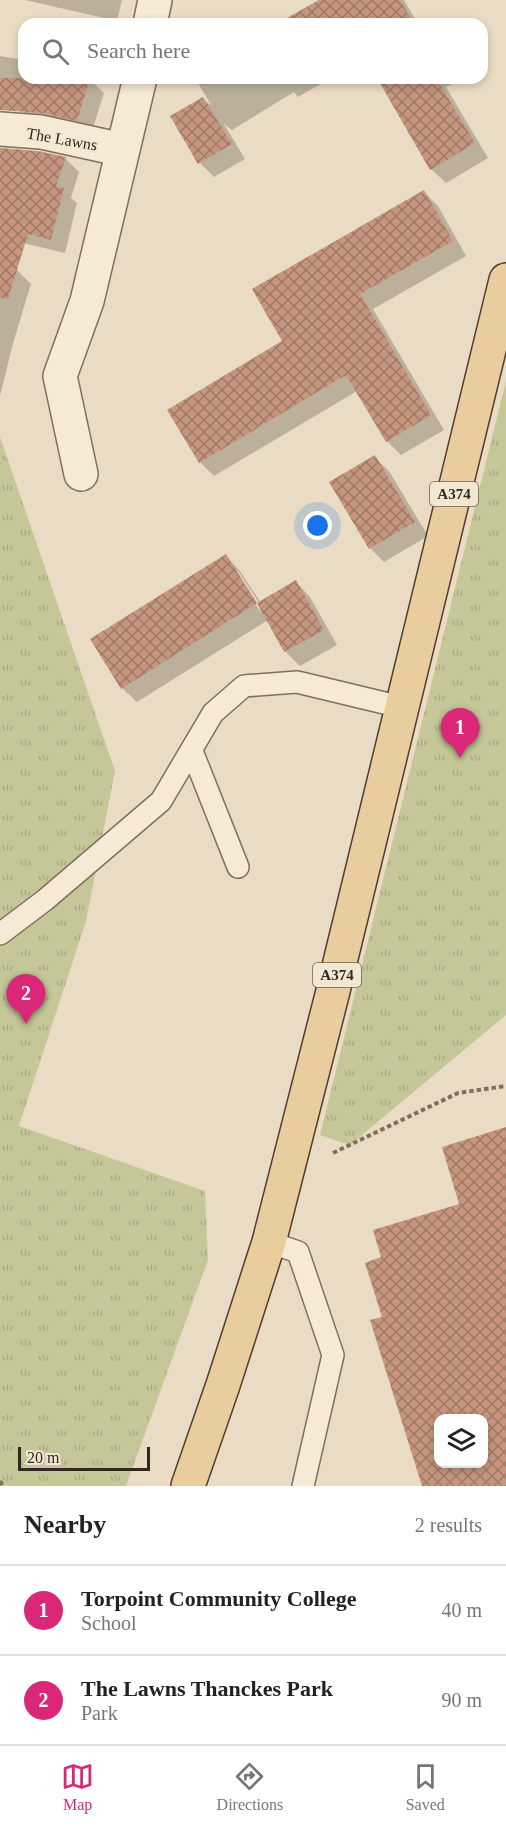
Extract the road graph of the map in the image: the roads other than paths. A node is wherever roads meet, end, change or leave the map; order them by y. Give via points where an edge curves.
1 (155, 0) edge
2 (151, 18) edge
3 (139, 84) edge
4 (0, 129) edge
5 (123, 150) junction
6 (506, 280) edge
7 (81, 474) dead end
8 (401, 707) junction
9 (192, 752) junction
10 (238, 867) dead end
11 (0, 934) edge
12 (269, 1242) junction
13 (188, 1486) edge
14 (303, 1486) edge

1 - 2 street
3 - 5 street
4 - 5 street, The Lawns via 41,132
5 - 7 street via 87,301 60,376
6 - 8 main road, A374
8 - 9 lane via 297,682 244,686 213,713
8 - 12 main road, A374
9 - 10 lane
9 - 11 lane via 161,801
12 - 13 main road, A374
12 - 14 lane via 298,1252 333,1354

